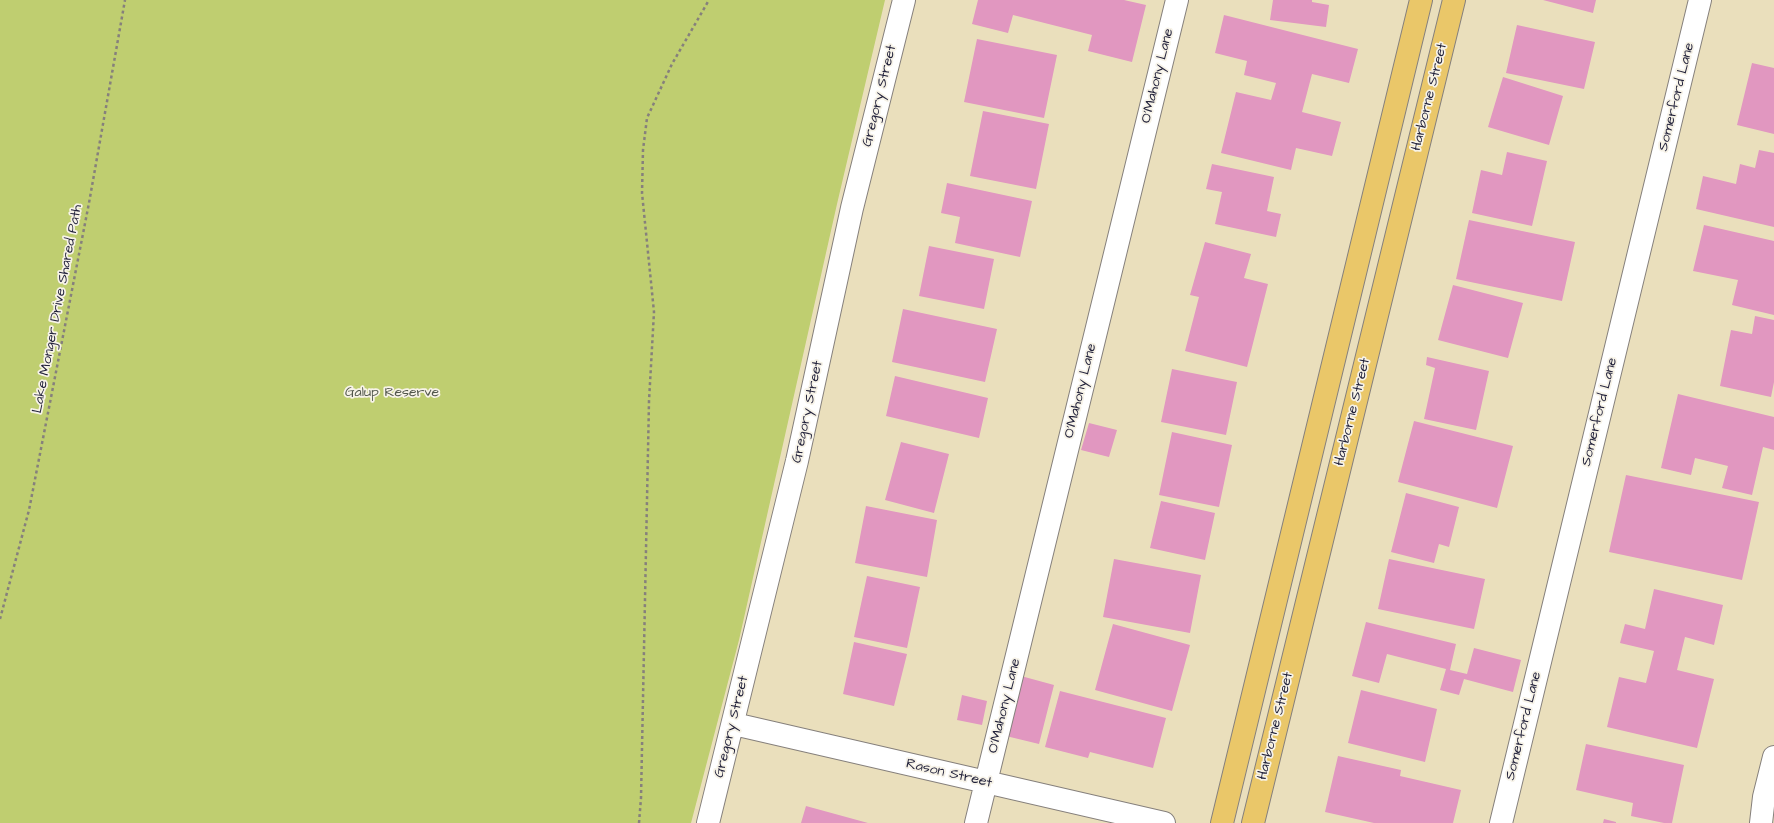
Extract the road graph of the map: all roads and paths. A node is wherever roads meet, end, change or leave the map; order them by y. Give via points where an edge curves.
1 (125, 0) edge
2 (709, 0) edge
3 (904, 0) edge
4 (1177, 0) edge
5 (1421, 0) edge
6 (1454, 0) edge
7 (1700, 0) edge
8 (0, 619) edge
9 (734, 724) junction
10 (1774, 757) edge
11 (986, 782) junction
12 (1764, 797) junction
13 (639, 823) edge
14 (708, 823) edge
15 (976, 823) edge
16 (1164, 823) edge
17 (1222, 823) edge
18 (1253, 823) edge
19 (1501, 823) edge
20 (1750, 823) edge
21 (1761, 823) edge

1 - 8 path, Lake Monger Drive Shared Path via 89,203 29,510
2 - 13 path via 672,64 647,118 643,150 642,194 654,312 649,401 642,790
3 - 9 street, Gregory Street via 852,208 798,461
4 - 11 street, O'Mahony Lane
5 - 17 main road, Harborne Street
6 - 18 main road, Harborne Street
7 - 19 street, Somerford Lane
9 - 11 street, Rason Street
9 - 14 street, Gregory Street
10 - 12 street
11 - 15 street, O'Mahony Lane
11 - 16 street, Rason Street
12 - 20 street
12 - 21 street

